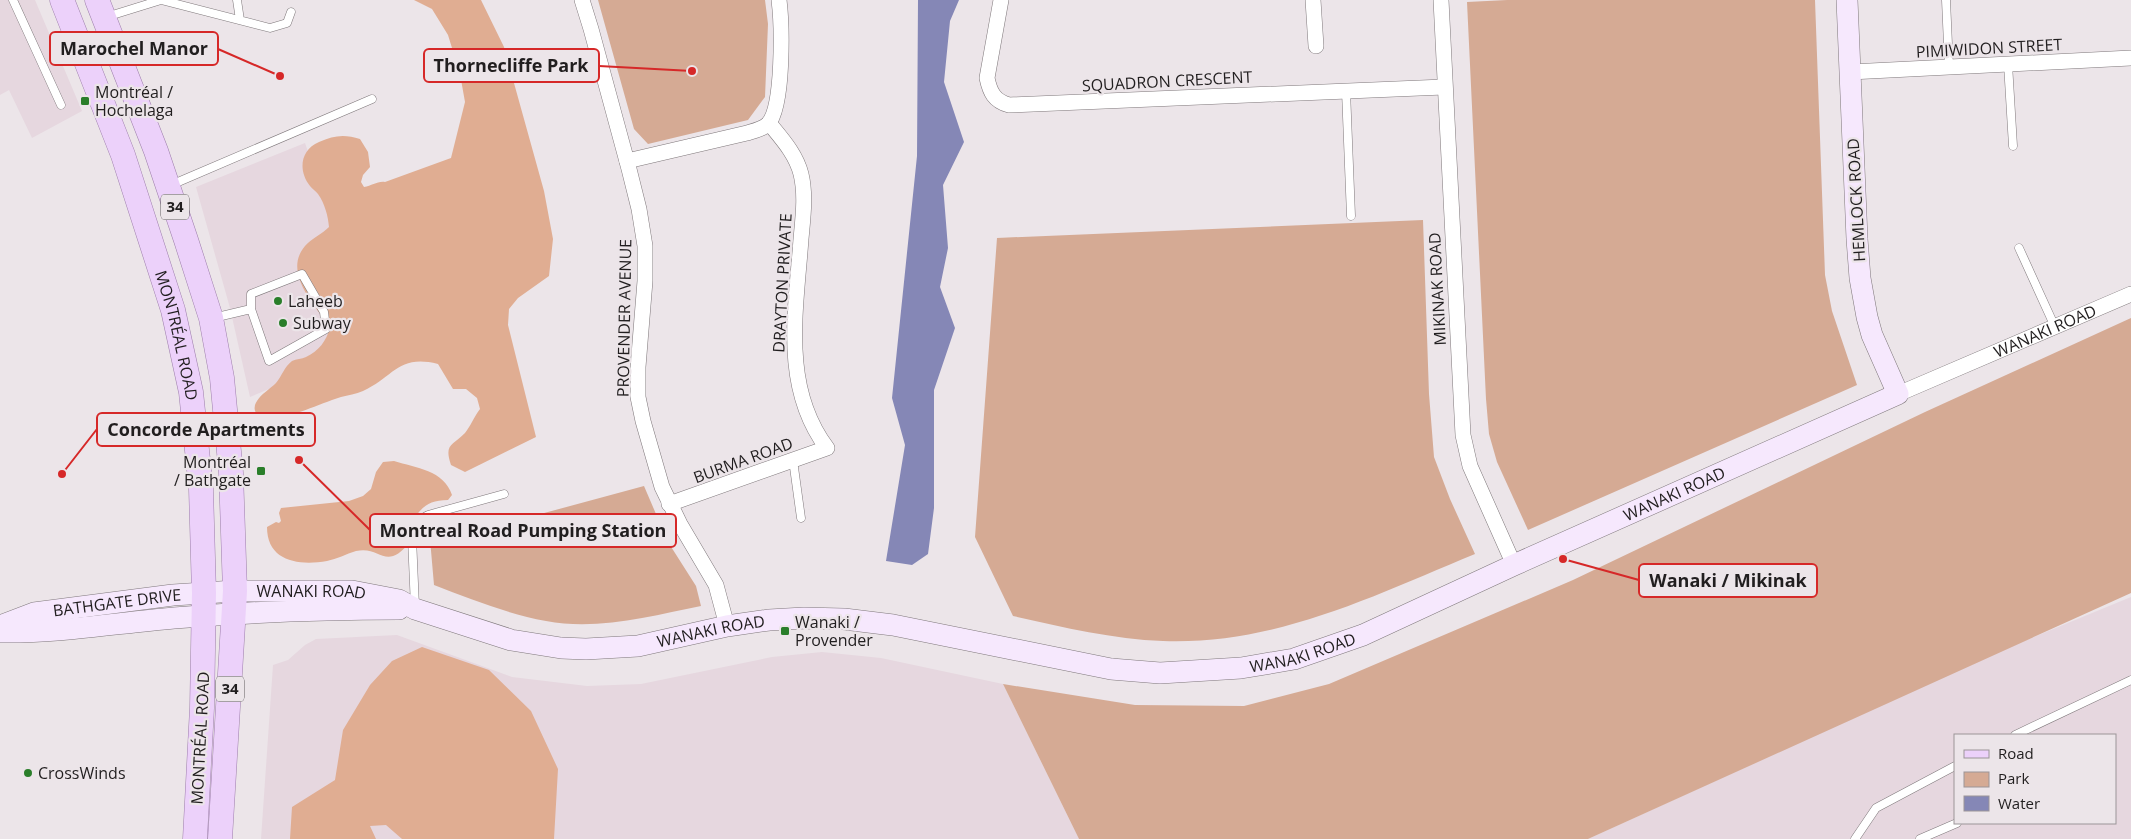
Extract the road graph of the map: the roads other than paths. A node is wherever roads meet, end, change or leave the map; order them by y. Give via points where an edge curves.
1 (13, 0) edge
2 (62, 0) edge
3 (238, 0) edge
4 (582, 0) edge
5 (779, 0) edge
6 (1001, 0) edge
7 (1313, 0) edge
8 (1441, 0) edge
9 (1847, 0) edge
10 (1946, 0) edge
11 (100, 9) edge
12 (291, 12) dead end
13 (240, 20) junction
14 (1316, 46) dead end
15 (2131, 58) edge
16 (2008, 64) junction
17 (1949, 67) junction
18 (1850, 72) junction
19 (1444, 87) junction
20 (1346, 91) junction
21 (372, 99) dead end
22 (61, 105) dead end
23 (768, 124) junction
24 (2013, 146) dead end
25 (627, 161) junction
26 (168, 186) junction
27 (1351, 216) dead end
28 (2019, 248) dead end
29 (2131, 294) edge
30 (208, 309) junction
31 (251, 309) junction
32 (173, 310) junction
33 (2055, 327) junction
34 (1898, 394) junction
35 (827, 448) joint
36 (793, 460) junction
37 (504, 494) dead end
38 (670, 504) junction
39 (801, 518) dead end
40 (1514, 565) junction
41 (204, 592) junction
42 (235, 602) junction
43 (415, 609) junction
44 (204, 616) junction
45 (0, 626) edge
46 (727, 626) junction
47 (0, 632) edge
48 (2131, 680) edge
49 (2017, 734) edge
50 (1954, 767) edge
51 (1954, 824) edge
52 (194, 839) edge
53 (220, 839) edge
54 (1855, 839) edge
55 (1920, 839) edge

1 - 22 lane
2 - 32 main road, MONTRÉAL ROAD / 34 via 123,155
3 - 13 lane
4 - 25 street, PROVENDER AVENUE
5 - 23 street via 781,57 775,107
6 - 20 street, SQUADRON CRESCENT via 987,78 989,90 1001,103
7 - 14 street
8 - 19 street, MIKINAK ROAD
9 - 18 street, HEMLOCK ROAD
10 - 17 lane
11 - 13 lane via 161,0
11 - 26 main road, MONTRÉAL ROAD / 34
12 - 13 lane via 287,22 270,28
15 - 16 street, PIMIWIDON STREET
16 - 17 street, PIMIWIDON STREET
16 - 24 lane
17 - 18 street, PIMIWIDON STREET
18 - 34 street, HEMLOCK ROAD via 1860,278 1872,335
19 - 20 street, SQUADRON CRESCENT
19 - 40 street, MIKINAK ROAD via 1463,435 1470,466
20 - 27 lane
21 - 26 lane
23 - 25 street via 747,133
23 - 35 street, DRAYTON PRIVATE via 788,146 801,174 804,205 794,334 796,365 803,406
25 - 38 street, PROVENDER AVENUE via 645,246 638,397 662,487
26 - 30 main road, MONTRÉAL ROAD / 34
28 - 33 lane
29 - 33 street, WANAKI ROAD
30 - 31 lane
30 - 32 main road
30 - 42 main road, MONTRÉAL ROAD / 34 via 222,378 228,432 236,558
31 - 31 lane via 269,361 326,329 324,312 302,274 252,294
32 - 41 main road, MONTRÉAL ROAD / 34 via 184,351 195,422
33 - 34 street, WANAKI ROAD
34 - 40 street, WANAKI ROAD
35 - 36 street, BURMA ROAD
36 - 38 street, BURMA ROAD
36 - 39 lane
37 - 43 lane via 428,515 418,521 412,538
38 - 46 street, PROVENDER AVENUE via 716,585
40 - 46 street, WANAKI ROAD via 1363,635 1318,651 1266,664 1211,670 1160,673 1111,669 894,625 844,619 795,618
41 - 42 street, BATHGATE DRIVE
41 - 44 main road, MONTRÉAL ROAD / 34
41 - 45 street, BATHGATE DRIVE via 34,613
42 - 43 street, WANAKI ROAD via 320,610
42 - 44 street, BATHGATE DRIVE
42 - 53 main road, MONTRÉAL ROAD / 34
43 - 46 street, WANAKI ROAD via 511,640 561,648 638,646
44 - 47 street, BATHGATE DRIVE via 38,633
44 - 52 main road, MONTRÉAL ROAD / 34
48 - 49 lane
50 - 54 lane via 1876,808
51 - 55 lane

